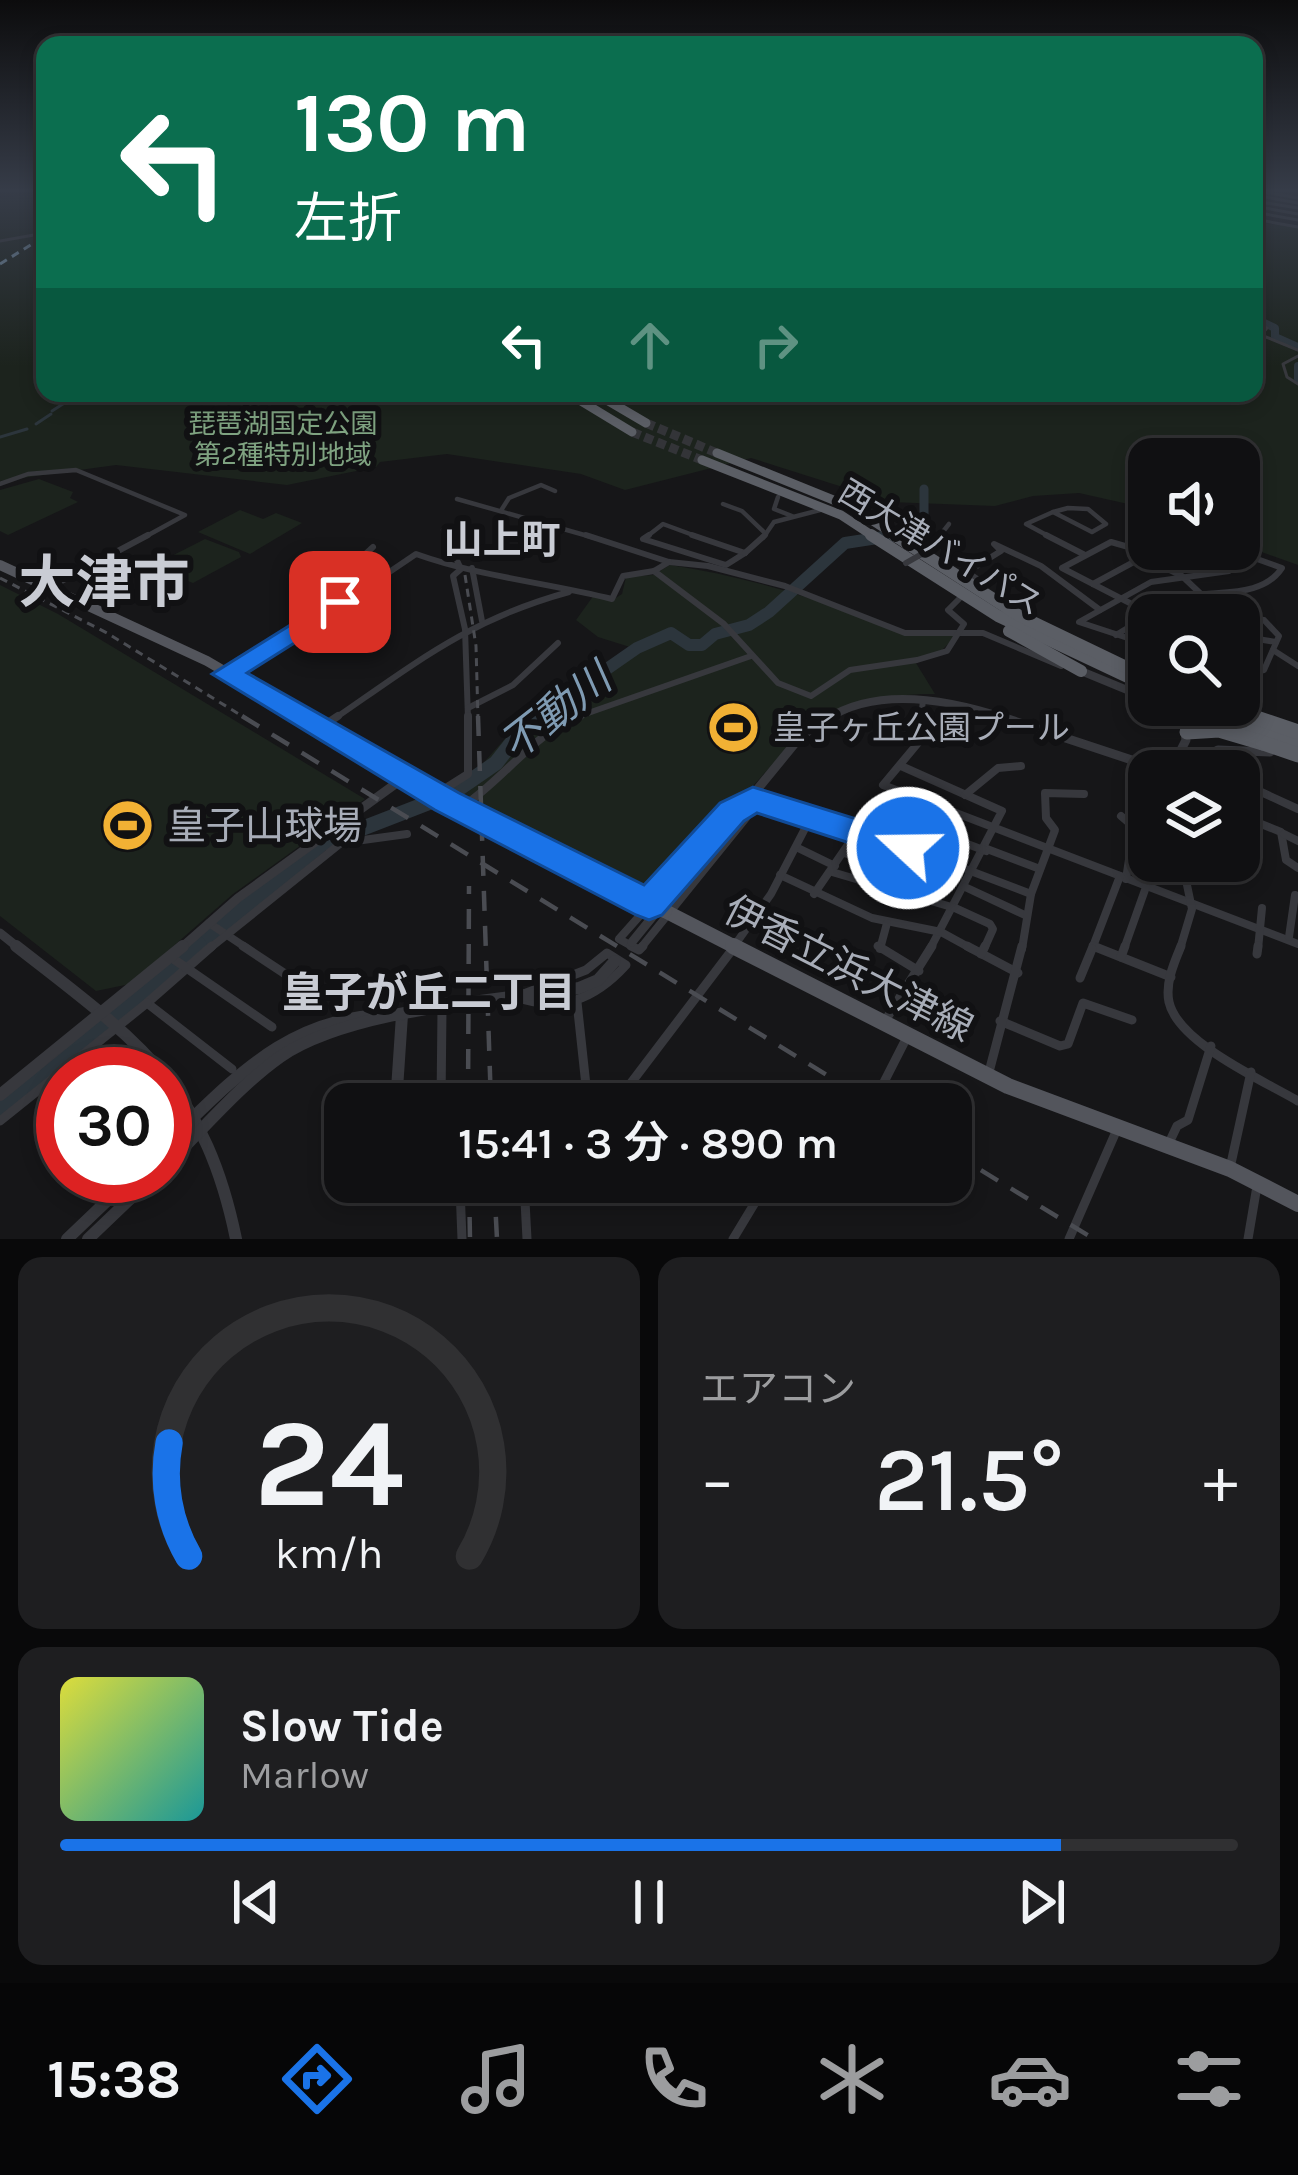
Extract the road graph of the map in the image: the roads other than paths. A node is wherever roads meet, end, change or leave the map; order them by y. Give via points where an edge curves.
1 (1263, 335) edge
2 (1298, 353) edge
3 (1298, 384) edge
4 (584, 402) edge
5 (610, 402) edge
6 (646, 423) tunnel mouth
7 (632, 432) tunnel mouth
8 (717, 452) tunnel mouth
9 (702, 460) tunnel mouth
10 (0, 484) edge
11 (555, 490) dead end
12 (778, 497) dead end
13 (457, 499) dead end
14 (723, 504) dead end
15 (502, 509) junction
16 (820, 510) dead end
17 (1052, 512) junction
18 (800, 519) junction
19 (949, 524) dead end
20 (443, 530) dead end
21 (1092, 532) junction
22 (766, 534) junction
23 (1111, 542) junction
24 (900, 543) junction
25 (374, 548) dead end
26 (1128, 550) edge
27 (340, 554) dead end
28 (747, 554) junction
29 (1085, 555) junction
30 (1260, 560) edge
31 (669, 562) junction
32 (694, 562) junction
33 (906, 563) dead end
34 (1128, 564) edge
35 (0, 565) edge
36 (466, 568) junction
37 (1170, 570) edge
38 (1227, 570) edge
39 (346, 572) junction
40 (654, 572) junction
41 (1182, 576) junction
42 (942, 580) junction
43 (1093, 584) junction
44 (48, 588) junction
45 (973, 589) dead end
46 (572, 590) junction
47 (1201, 594) edge
48 (1208, 594) edge
49 (958, 599) dead end
50 (1121, 599) junction
51 (340, 602) junction
52 (1128, 603) edge
53 (1100, 610) junction
54 (482, 622) junction
55 (1260, 622) edge
56 (1128, 627) edge
57 (465, 629) junction
58 (963, 632) junction
59 (1116, 634) junction
60 (1128, 638) edge
61 (1260, 642) edge
62 (558, 643) dead end
63 (1275, 646) junction
64 (751, 656) junction
65 (1298, 666) edge
66 (1082, 671) junction
67 (1128, 672) edge
68 (1260, 673) edge
69 (226, 674) junction
70 (1128, 675) edge
71 (1128, 690) edge
72 (923, 699) junction
73 (468, 708) junction
74 (1260, 718) edge
75 (1189, 726) edge
76 (1256, 726) edge
77 (319, 728) junction
78 (1185, 728) junction
79 (1298, 732) edge
80 (1271, 734) junction
81 (1231, 749) edge
82 (1179, 750) edge
83 (1298, 751) edge
84 (1128, 762) edge
85 (901, 766) junction
86 (1021, 766) dead end
87 (406, 776) junction
88 (1260, 791) edge
89 (1084, 794) dead end
90 (964, 795) junction
91 (445, 800) junction
92 (753, 800) junction
93 (922, 801) junction
94 (1298, 809) edge
95 (1121, 816) dead end
96 (811, 817) junction
97 (1128, 822) edge
98 (1260, 824) edge
99 (994, 827) junction
100 (857, 829) junction
101 (1281, 832) junction
102 (324, 834) junction
103 (407, 834) dead end
104 (1298, 841) edge
105 (337, 845) junction
106 (1048, 847) junction
107 (797, 848) junction
108 (908, 848) junction
109 (986, 850) junction
110 (844, 853) junction
111 (921, 853) junction
112 (1128, 854) edge
113 (1298, 868) edge
114 (833, 869) junction
115 (1040, 869) junction
116 (901, 871) junction
117 (972, 872) junction
118 (780, 875) junction
119 (268, 876) junction
120 (1123, 877) junction
121 (1187, 882) edge
122 (282, 886) junction
123 (964, 887) junction
124 (1146, 887) junction
125 (896, 893) junction
126 (814, 894) junction
127 (1030, 894) junction
128 (1295, 895) edge
129 (1191, 902) junction
130 (660, 908) junction
131 (955, 908) junction
132 (1262, 908) dead end
133 (1027, 916) junction
134 (887, 922) junction
135 (209, 923) junction
136 (1259, 926) junction
137 (940, 932) junction
138 (0, 933) edge
139 (225, 933) junction
140 (1293, 940) edge
141 (632, 942) dead end
142 (732, 947) junction
143 (1091, 949) junction
144 (981, 954) junction
145 (1257, 954) dead end
146 (170, 957) junction
147 (1121, 958) junction
148 (615, 961) dead end
149 (186, 968) junction
150 (919, 971) junction
151 (1018, 973) junction
152 (1171, 976) junction
153 (1080, 978) dead end
154 (311, 991) dead end
155 (516, 997) junction
156 (577, 1002) junction
157 (147, 1003) junction
158 (442, 1009) junction
159 (402, 1015) junction
160 (108, 1020) junction
161 (1132, 1020) dead end
162 (1000, 1022) junction
163 (883, 1024) junction
164 (272, 1028) dead end
165 (908, 1036) junction
166 (1211, 1046) junction
167 (232, 1070) dead end
168 (1251, 1072) junction
169 (988, 1076) junction
170 (397, 1083) edge
171 (441, 1083) edge
172 (586, 1083) edge
173 (631, 1083) edge
174 (884, 1083) edge
175 (4, 1091) edge
176 (1298, 1100) edge
177 (22, 1102) junction
178 (0, 1121) edge
179 (200, 1123) junction
180 (1118, 1126) junction
181 (192, 1128) edge
182 (192, 1133) edge
183 (1168, 1144) junction
184 (1230, 1168) junction
185 (1258, 1183) junction
186 (105, 1203) edge
187 (126, 1203) edge
188 (459, 1203) edge
189 (525, 1203) edge
190 (755, 1203) edge
191 (1298, 1204) edge
192 (67, 1239) edge
193 (88, 1239) edge
194 (236, 1239) edge
195 (462, 1239) edge
196 (527, 1239) edge
197 (733, 1239) edge
198 (1069, 1239) edge
199 (1248, 1239) edge

1 - 2 street
2 - 3 street via 1282,364
4 - 7 highway
5 - 6 highway
8 - 24 highway, 西大津バイパス via 828,496
9 - 24 highway, 西大津バイパス
10 - 44 street via 76,470 185,515
11 - 15 street via 541,485
12 - 18 street via 776,511
13 - 15 street
14 - 22 street
15 - 31 street
16 - 18 street
17 - 21 street
17 - 21 street via 1078,506 1103,517 1106,524
17 - 29 street via 1025,524
18 - 22 street via 779,520
19 - 33 street, bridge
20 - 36 street
21 - 23 street
22 - 28 street
23 - 26 street
23 - 29 street
24 - 42 highway, 西大津バイパス
24 - 67 highway, 西大津バイパス
25 - 39 street
27 - 39 street
28 - 32 street via 726,565
28 - 32 street via 663,524 643,539
29 - 43 street via 1062,568
30 - 48 street via 1282,568 1265,584
31 - 32 street
31 - 40 street
32 - 58 street via 785,586 905,634
34 - 43 street
35 - 44 main road, 伊香立浜大津線
36 - 46 street
36 - 51 street via 416,554
36 - 54 street
36 - 57 street via 453,576
37 - 41 street
38 - 41 street
39 - 51 street via 321,593
40 - 46 street via 623,576 612,598
40 - 64 street via 724,624
41 - 47 street
41 - 50 street
42 - 66 highway via 995,622
42 - 70 highway, 西大津バイパス via 1035,637
43 - 50 street
44 - 69 main road, 伊香立浜大津線
45 - 53 street via 983,583 967,572 1001,551 994,544 1041,566
46 - 54 street
49 - 58 street via 948,610
50 - 52 street
50 - 53 street
51 - 69 street
53 - 59 street via 1079,622
54 - 57 street
55 - 63 street via 1280,633
56 - 59 street
57 - 73 street
57 - 77 street
58 - 64 street via 942,656 862,667 811,695 778,682
58 - 66 street
59 - 60 street
61 - 63 street
62 - 73 street via 513,685
63 - 65 street
63 - 68 street
64 - 91 street via 562,722 493,787
66 - 71 street
69 - 77 main road, 伊香立浜大津線
72 - 84 street via 991,710
72 - 85 street via 918,743
72 - 92 street via 836,713 811,726
73 - 91 street via 468,775
74 - 80 highway
75 - 78 street
76 - 80 highway
77 - 87 main road, 伊香立浜大津線
78 - 80 highway
78 - 82 street
79 - 80 highway
80 - 83 highway, bridge
81 - 83 street
85 - 90 street
85 - 93 street via 884,785
86 - 90 street via 998,768
87 - 91 main road, 伊香立浜大津線
87 - 102 street
88 - 94 street
89 - 106 street via 1045,793 1054,830
90 - 99 street via 1002,811
91 - 130 main road, 伊香立浜大津線
92 - 96 street
92 - 130 street
92 - 130 street via 746,818
92 - 130 street via 732,812
93 - 99 street
93 - 100 street via 901,811 876,804
95 - 97 street
96 - 100 street
96 - 107 street
98 - 101 street
99 - 106 street
99 - 109 street
100 - 108 street
100 - 110 street
101 - 104 street
101 - 113 street via 1286,860
102 - 105 street
102 - 119 street
103 - 105 street
105 - 122 street
106 - 115 street
106 - 120 street
107 - 114 street
107 - 118 street
108 - 111 street
108 - 116 street
109 - 111 street via 929,830
109 - 115 street
109 - 117 street
110 - 114 street
110 - 116 street
111 - 117 street
112 - 120 street
114 - 125 street
114 - 126 street
115 - 127 street
116 - 125 street
117 - 123 street
117 - 127 street
118 - 126 street
118 - 142 street
119 - 122 street
119 - 135 street
120 - 124 street
120 - 143 street
121 - 129 street
122 - 139 street
123 - 131 street
123 - 133 street
124 - 129 street
124 - 147 street
125 - 131 street
126 - 134 street
127 - 133 street
128 - 140 street
129 - 136 street
129 - 152 street
130 - 130 street via 619,939 638,950
130 - 141 street
130 - 142 main road, 伊香立浜大津線
131 - 137 street
131 - 144 street via 994,929
132 - 136 street
133 - 151 street
134 - 137 street
134 - 150 street via 877,947
135 - 139 street
135 - 146 street
136 - 140 street
136 - 145 street
137 - 144 street
137 - 150 street
138 - 160 street
139 - 149 street
139 - 154 street
142 - 163 main road, 伊香立浜大津線
142 - 173 street
143 - 147 street
143 - 153 street
144 - 151 street
146 - 149 street
146 - 160 street
147 - 152 street
148 - 155 street via 585,986
149 - 157 street
149 - 164 street
150 - 163 street
151 - 162 street
152 - 166 street via 1170,1008
155 - 156 street via 545,1006
155 - 156 street via 588,973 607,953 626,965 603,991
155 - 158 street
156 - 172 street
157 - 160 street
157 - 167 street
158 - 159 street
158 - 171 street
159 - 170 street
159 - 179 street via 328,1033 280,1057
160 - 175 street
160 - 177 street
160 - 179 street via 178,1084
161 - 162 street via 1083,1003 1068,1044 1060,1046
162 - 169 street
163 - 165 main road, 伊香立浜大津線
165 - 169 main road, 伊香立浜大津線
165 - 174 street
166 - 168 street
166 - 183 street via 1188,1120
168 - 176 street
168 - 184 street
169 - 180 main road, 伊香立浜大津線
175 - 177 street
177 - 178 street
179 - 181 street
179 - 182 street
179 - 194 street via 220,1160
180 - 183 main road, 伊香立浜大津線
180 - 198 street
183 - 184 main road, 伊香立浜大津線
184 - 185 main road, 伊香立浜大津線
185 - 191 main road, 伊香立浜大津線
185 - 199 street
186 - 192 street
187 - 193 street
188 - 195 street
189 - 196 street
190 - 197 street

